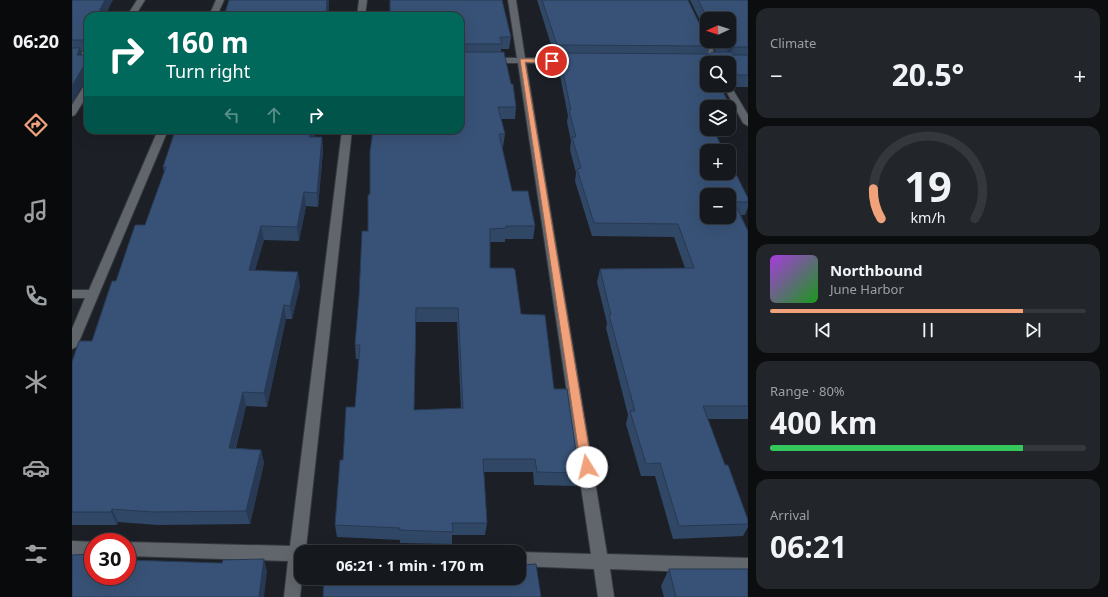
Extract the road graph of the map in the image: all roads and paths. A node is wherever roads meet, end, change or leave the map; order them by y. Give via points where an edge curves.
1 (141, 0) edge
2 (220, 0) edge
3 (363, 0) edge
4 (512, 0) edge
5 (134, 12) edge
6 (215, 12) edge
7 (362, 12) edge
8 (699, 28) edge
9 (72, 55) edge
10 (84, 55) edge
11 (712, 56) edge
12 (464, 60) edge
13 (522, 60) junction
14 (584, 61) edge
15 (731, 92) edge
16 (84, 93) edge
17 (72, 113) edge
18 (748, 123) edge
19 (161, 134) edge
20 (347, 134) edge
21 (72, 294) edge
22 (93, 294) junction
23 (72, 344) edge
24 (301, 545) edge
25 (72, 548) edge
26 (84, 548) edge
27 (136, 549) edge
28 (294, 554) edge
29 (526, 559) edge
30 (602, 561) junction
31 (748, 566) edge
32 (294, 585) edge
33 (292, 597) edge
34 (606, 597) edge

1 - 5 street
2 - 6 street
3 - 7 street
4 - 13 street
8 - 11 street
9 - 10 street
12 - 13 street
13 - 14 street
13 - 30 street
15 - 18 street
16 - 17 street
19 - 22 street
20 - 24 street
21 - 22 street
22 - 23 street
25 - 26 street
27 - 28 street
29 - 30 street
30 - 31 street
30 - 34 street
32 - 33 street

